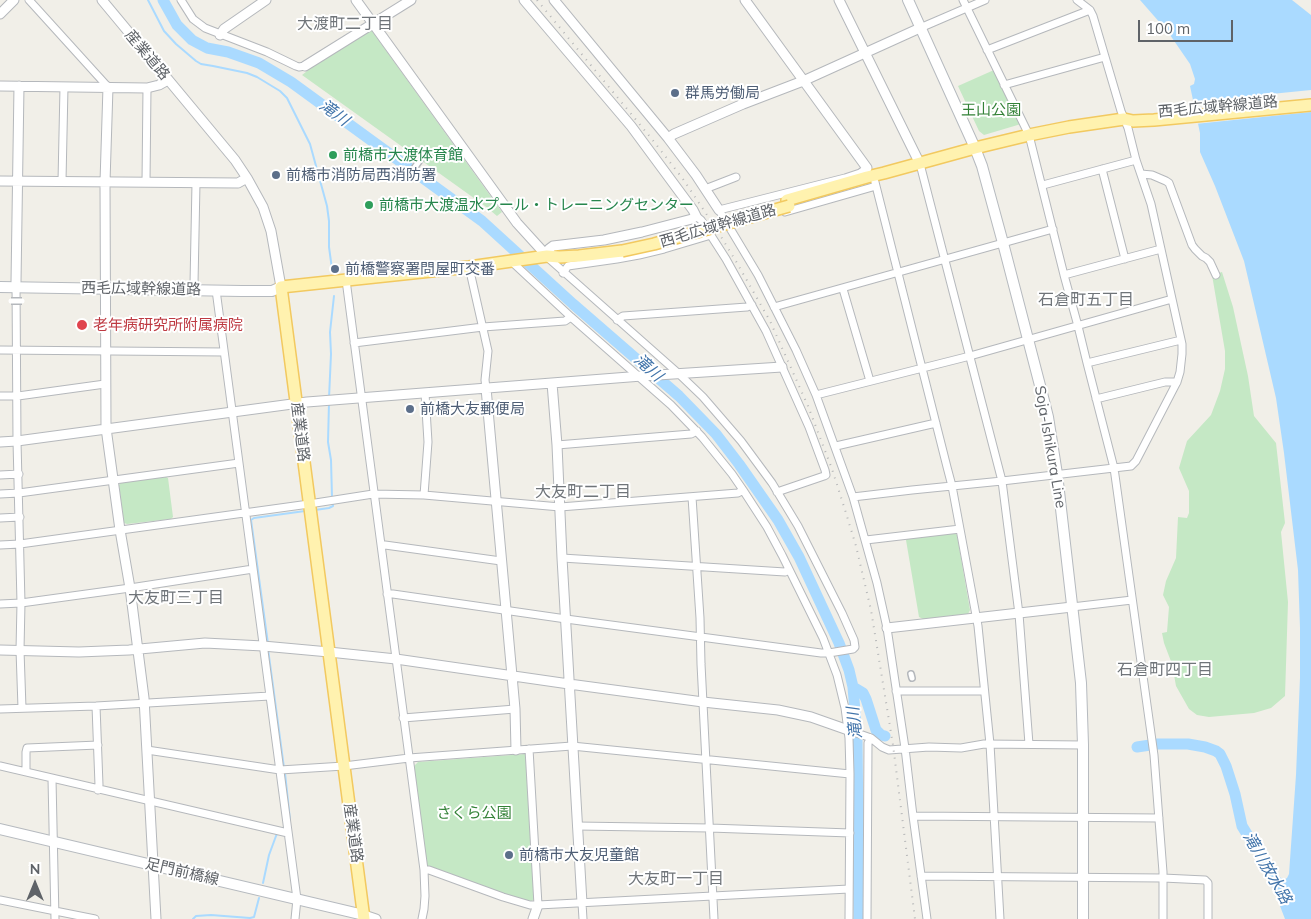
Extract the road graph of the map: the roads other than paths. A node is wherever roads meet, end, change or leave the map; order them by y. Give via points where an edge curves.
1 (14, 0) edge
2 (30, 0) edge
3 (102, 0) edge
4 (181, 0) edge
5 (266, 0) edge
6 (356, 0) edge
7 (411, 0) edge
8 (524, 0) edge
9 (554, 0) edge
10 (744, 0) edge
11 (839, 0) edge
12 (908, 0) edge
13 (963, 0) edge
14 (984, 0) edge
15 (1077, 0) edge
16 (967, 8) junction
17 (1090, 10) junction
18 (0, 14) edge
19 (373, 23) junction
20 (920, 28) junction
21 (220, 34) junction
22 (987, 50) junction
23 (866, 52) junction
24 (1105, 57) junction
25 (305, 66) joint
26 (168, 80) junction
27 (803, 81) junction
28 (1004, 85) junction
29 (0, 86) edge
30 (19, 86) junction
31 (64, 87) junction
32 (108, 87) junction
33 (147, 88) junction
34 (1311, 98) edge
35 (1311, 105) edge
36 (1154, 117) junction
37 (1125, 119) junction
38 (1029, 135) junction
39 (668, 138) junction
40 (976, 148) junction
41 (420, 160) dead end
42 (1136, 160) junction
43 (920, 164) junction
44 (867, 168) joint
45 (1102, 169) junction
46 (884, 173) junction
47 (1141, 174) junction
48 (408, 177) dead end
49 (736, 177) dead end
50 (247, 178) junction
51 (0, 181) edge
52 (17, 181) junction
53 (62, 181) junction
54 (105, 182) junction
55 (146, 182) junction
56 (196, 183) junction
57 (876, 184) junction
58 (1043, 186) junction
59 (705, 189) junction
60 (788, 203) junction
61 (720, 210) junction
62 (696, 216) junction
63 (730, 228) junction
64 (1053, 229) junction
65 (711, 235) junction
66 (1003, 243) junction
67 (1161, 249) junction
68 (543, 257) junction
69 (1125, 259) junction
70 (946, 260) junction
71 (513, 261) junction
72 (470, 267) junction
73 (563, 272) junction
74 (898, 273) junction
75 (1216, 275) dead end
76 (1064, 276) junction
77 (346, 280) junction
78 (0, 282) edge
79 (194, 284) junction
80 (16, 285) junction
81 (106, 286) junction
82 (0, 287) edge
83 (281, 287) junction
84 (843, 289) junction
85 (216, 290) junction
86 (1172, 300) junction
87 (11, 301) dead end
88 (22, 301) dead end
89 (752, 305) junction
90 (774, 307) junction
91 (571, 316) junction
92 (617, 320) junction
93 (1078, 326) junction
94 (483, 327) junction
95 (1028, 340) junction
96 (1180, 340) junction
97 (354, 343) junction
98 (0, 350) edge
99 (17, 350) junction
100 (106, 351) junction
101 (224, 352) junction
102 (970, 356) junction
103 (1087, 363) junction
104 (782, 367) junction
105 (922, 369) junction
106 (675, 374) junction
107 (640, 376) junction
108 (870, 381) junction
109 (552, 382) junction
110 (1177, 382) junction
111 (105, 384) junction
112 (486, 388) junction
113 (424, 393) junction
114 (816, 395) junction
115 (0, 396) edge
116 (18, 396) junction
117 (361, 397) junction
118 (1096, 399) junction
119 (296, 403) junction
120 (232, 411) junction
121 (936, 423) junction
122 (106, 428) junction
123 (696, 431) junction
124 (18, 441) junction
125 (0, 442) edge
126 (557, 445) junction
127 (836, 446) junction
128 (239, 463) junction
129 (1114, 468) junction
130 (19, 474) junction
131 (1057, 474) junction
132 (0, 476) edge
133 (113, 480) junction
134 (1002, 481) junction
135 (952, 486) junction
136 (743, 490) junction
137 (778, 492) junction
138 (19, 493) junction
139 (0, 494) edge
140 (374, 494) junction
141 (424, 495) junction
142 (692, 496) junction
143 (853, 497) junction
144 (497, 502) junction
145 (309, 504) junction
146 (560, 507) junction
147 (246, 513) junction
148 (20, 517) junction
149 (0, 518) edge
150 (960, 529) junction
151 (120, 530) junction
152 (866, 540) junction
153 (20, 544) junction
154 (0, 545) edge
155 (381, 545) junction
156 (562, 558) junction
157 (501, 561) junction
158 (697, 566) junction
159 (253, 569) junction
160 (789, 570) junction
161 (130, 588) junction
162 (387, 594) junction
163 (1132, 600) junction
164 (21, 603) junction
165 (0, 604) edge
166 (1072, 607) junction
167 (506, 610) junction
168 (1020, 614) junction
169 (566, 619) junction
170 (976, 619) junction
171 (887, 628) junction
172 (700, 637) junction
173 (263, 646) junction
174 (138, 649) junction
175 (0, 650) edge
176 (20, 650) junction
177 (329, 652) junction
178 (830, 652) junction
179 (396, 659) junction
180 (511, 676) junction
181 (569, 684) junction
182 (896, 691) junction
183 (984, 691) junction
184 (270, 696) junction
185 (703, 702) junction
186 (144, 703) junction
187 (96, 706) junction
188 (22, 708) junction
189 (0, 709) edge
190 (514, 709) junction
191 (403, 718) junction
192 (849, 730) junction
193 (867, 736) junction
194 (990, 744) junction
195 (1029, 744) junction
196 (98, 745) junction
197 (1083, 745) junction
198 (572, 746) junction
199 (906, 748) junction
200 (529, 749) junction
201 (147, 750) junction
202 (516, 750) junction
203 (409, 758) junction
204 (706, 759) junction
205 (0, 766) edge
206 (344, 766) junction
207 (280, 770) junction
208 (26, 772) junction
209 (850, 774) junction
210 (52, 779) junction
211 (98, 790) junction
212 (150, 801) junction
213 (913, 816) junction
214 (994, 817) junction
215 (1083, 818) junction
216 (1159, 818) junction
217 (577, 826) junction
218 (710, 828) junction
219 (0, 829) edge
220 (288, 833) junction
221 (850, 833) junction
222 (54, 841) junction
223 (154, 865) junction
224 (424, 870) junction
225 (921, 876) junction
226 (998, 876) junction
227 (1083, 877) junction
228 (1163, 878) junction
229 (850, 889) junction
230 (713, 896) junction
231 (297, 899) junction
232 (0, 900) edge
233 (582, 903) junction
234 (538, 905) junction
235 (55, 910) junction
236 (364, 917) edge
237 (55, 919) edge
238 (95, 919) edge
239 (156, 919) edge
240 (295, 919) edge
241 (376, 919) edge
242 (422, 919) edge
243 (533, 919) edge
244 (582, 919) edge
245 (714, 919) edge
246 (849, 919) edge
247 (867, 919) edge
248 (927, 919) edge
249 (1000, 919) edge
250 (1082, 919) edge
251 (1163, 919) edge
252 (1208, 919) edge

1 - 18 street
2 - 32 street
3 - 26 street, 産業道路
4 - 21 street via 199,24
5 - 21 street
6 - 19 street
7 - 19 street
8 - 62 street via 631,126
9 - 39 street
10 - 27 street
11 - 23 street
12 - 20 main road, Soja-Ishikura Line
13 - 16 street
14 - 16 street
15 - 17 street
16 - 20 street
16 - 22 street
17 - 22 street
17 - 24 street
19 - 25 street
19 - 68 street
20 - 23 street
20 - 40 main road, Soja-Ishikura Line
21 - 25 street via 296,66
22 - 28 street
23 - 27 street
23 - 43 street
24 - 28 street
24 - 37 street
26 - 33 street
26 - 50 street, 産業道路
27 - 39 street
27 - 44 street
28 - 38 street
29 - 30 street
30 - 31 street
30 - 52 street
31 - 32 street
31 - 53 street
32 - 33 street
32 - 54 street
33 - 55 street
34 - 36 main road, 西毛広域幹線道路
35 - 36 main road, 西毛広域幹線道路
36 - 37 main road, 西毛広域幹線道路 via 1133,121
37 - 38 main road, 西毛広域幹線道路
37 - 42 street
38 - 40 main road, 西毛広域幹線道路
38 - 58 street
39 - 59 street
40 - 43 main road, 西毛広域幹線道路
40 - 66 main road, Soja-Ishikura Line
41 - 48 street
42 - 45 street
42 - 47 street
43 - 46 main road, 西毛広域幹線道路
43 - 70 street
44 - 61 street via 845,178
45 - 58 street
45 - 69 street
46 - 57 main road, 西毛広域幹線道路
46 - 60 main road, 西毛広域幹線道路
47 - 67 street
47 - 75 street via 1152,175 1169,184 1192,245 1206,258
49 - 59 street
50 - 56 street via 238,183
50 - 83 street, 産業道路 via 263,207 271,231
51 - 52 street
52 - 53 street
52 - 80 street
53 - 54 street
54 - 55 street
54 - 81 street
55 - 56 street
56 - 79 street
57 - 60 main road, 西毛広域幹線道路
57 - 63 street
57 - 74 street
58 - 64 street
59 - 61 street
60 - 68 main road, 西毛広域幹線道路, bridge via 654,244 587,255
61 - 63 street
62 - 65 street
62 - 68 street via 635,234 553,246
63 - 90 street
64 - 66 street
64 - 76 street
65 - 73 street via 639,255 568,266
65 - 89 street
66 - 70 street
66 - 95 main road, Soja-Ishikura Line
67 - 69 street
67 - 86 street
68 - 71 main road, 西毛広域幹線道路
68 - 73 street
69 - 76 street
70 - 74 street
70 - 102 street
71 - 72 main road, 西毛広域幹線道路
71 - 91 street
72 - 77 main road, 西毛広域幹線道路
72 - 94 street
73 - 92 street
74 - 84 street
74 - 105 street
76 - 93 street
77 - 83 main road, 西毛広域幹線道路
77 - 97 street
78 - 80 main road, 西毛広域幹線道路
79 - 81 main road, 西毛広域幹線道路
79 - 83 main road, 西毛広域幹線道路
80 - 81 main road, 西毛広域幹線道路
80 - 82 main road, 西毛広域幹線道路
80 - 99 street
81 - 85 main road, 西毛広域幹線道路
81 - 100 street
83 - 85 main road, 西毛広域幹線道路 via 272,291
83 - 119 main road, 産業道路
84 - 90 street
84 - 108 street
85 - 101 street
86 - 93 street
86 - 96 street
87 - 88 street, bridge
89 - 92 street via 623,316
89 - 104 street
90 - 114 street
91 - 94 street via 565,321
91 - 107 street
92 - 106 street
93 - 95 street
93 - 103 street
94 - 97 street
94 - 112 street via 488,351
95 - 102 street
95 - 131 main road, Soja-Ishikura Line via 1044,397
96 - 103 street
96 - 110 street via 1182,354
97 - 117 street
98 - 99 street
99 - 100 street
99 - 116 street
100 - 101 street
100 - 111 street
101 - 120 street
102 - 105 street
102 - 134 street
103 - 118 street
104 - 106 street
104 - 137 street via 826,472 824,476
105 - 108 street
105 - 121 street
106 - 107 street
106 - 137 street via 726,422
107 - 109 street
107 - 123 street
108 - 114 street
109 - 112 street
109 - 126 street
110 - 118 street
110 - 129 street via 1136,461 1131,466
111 - 116 street
111 - 122 street
112 - 113 street
112 - 144 street
113 - 117 street
113 - 141 street via 428,442
114 - 127 street
115 - 116 street
116 - 124 street
117 - 119 street
117 - 140 street
118 - 129 street
119 - 120 street
119 - 145 main road, 産業道路
120 - 122 street
120 - 128 street
121 - 127 street
121 - 135 street
122 - 124 street
122 - 133 street
123 - 126 street
123 - 136 street
124 - 125 street
124 - 130 street
126 - 146 street
127 - 143 street
128 - 133 street
128 - 147 street
129 - 131 street
129 - 163 street
130 - 132 street
130 - 138 street
131 - 134 street
131 - 166 main road, Soja-Ishikura Line
133 - 138 street
133 - 151 street
134 - 135 street
134 - 168 street
135 - 143 street
135 - 150 street
136 - 142 street
136 - 160 street
137 - 178 street via 855,643 853,649
138 - 139 street
138 - 148 street
140 - 141 street
140 - 145 street
140 - 155 street
141 - 144 street
142 - 146 street
142 - 158 street
143 - 152 street
144 - 146 street
144 - 157 street
145 - 147 street
145 - 177 main road, 産業道路
146 - 156 street
147 - 151 street
147 - 159 street
148 - 149 street
148 - 153 street
150 - 152 street
150 - 170 street
151 - 153 street
151 - 161 street
152 - 171 street
153 - 154 street
153 - 164 street
155 - 157 street
155 - 162 street
156 - 158 street
156 - 169 street
157 - 167 street
158 - 160 street
158 - 172 street
159 - 161 street
159 - 173 street
160 - 178 street
161 - 164 street
161 - 174 street
162 - 167 street
162 - 179 street
163 - 166 street
163 - 216 street via 1152,738
164 - 165 street
164 - 176 street
166 - 168 street
166 - 197 main road, Soja-Ishikura Line via 1081,683
167 - 169 street
167 - 180 street
168 - 170 street
168 - 195 street
169 - 172 street
169 - 181 street
170 - 171 street
170 - 183 street
171 - 182 street
172 - 178 street
172 - 185 street
173 - 174 street via 205,643
173 - 177 street
173 - 184 street
174 - 176 street
174 - 186 street
175 - 176 street
176 - 188 street
177 - 179 street
177 - 206 main road, 産業道路
178 - 192 street
179 - 180 street
179 - 191 street
180 - 181 street
180 - 190 street
181 - 185 street
181 - 198 street
182 - 183 street
182 - 199 street
183 - 194 street
184 - 186 street
184 - 207 street
185 - 192 street via 778,710
185 - 204 street
186 - 187 street
186 - 201 street
187 - 188 street
187 - 196 street
188 - 189 street
190 - 191 street
190 - 202 street
191 - 203 street
192 - 193 street
192 - 209 street
193 - 199 street via 885,749
193 - 247 street
194 - 195 street
194 - 199 street via 961,748
194 - 214 street
195 - 197 street
196 - 208 street via 28,748
196 - 211 street
197 - 215 main road, Soja-Ishikura Line
198 - 200 street
198 - 204 street
198 - 217 street
199 - 213 street
200 - 202 street
200 - 234 street
201 - 207 street
201 - 212 street
202 - 203 street
203 - 206 street
203 - 224 street
204 - 209 street
204 - 218 street
205 - 208 street
206 - 207 street
206 - 236 main road, 産業道路
207 - 220 street
208 - 210 street
209 - 221 street
210 - 211 street
210 - 222 street
211 - 212 street
212 - 220 street
212 - 223 street
213 - 214 street
213 - 225 street
214 - 215 street
214 - 226 street
215 - 216 street
215 - 227 main road, Soja-Ishikura Line
216 - 228 street
217 - 218 street
217 - 233 street
218 - 221 street
218 - 230 street
219 - 222 main road, 足門前橋線
220 - 231 street
221 - 229 street
222 - 223 main road, 足門前橋線
222 - 235 street
223 - 231 main road, 足門前橋線
223 - 239 street
224 - 234 street via 503,897
224 - 242 street
225 - 226 street
225 - 248 street
226 - 227 street
226 - 249 street
227 - 228 street
227 - 250 main road, Soja-Ishikura Line
228 - 251 street
228 - 252 street via 1205,880 1208,883
229 - 230 street
229 - 246 street
230 - 233 street
230 - 245 street
231 - 236 main road, 足門前橋線
231 - 240 street
232 - 235 street
233 - 234 street
233 - 244 street
234 - 243 street
235 - 237 street
235 - 238 street
236 - 241 street

